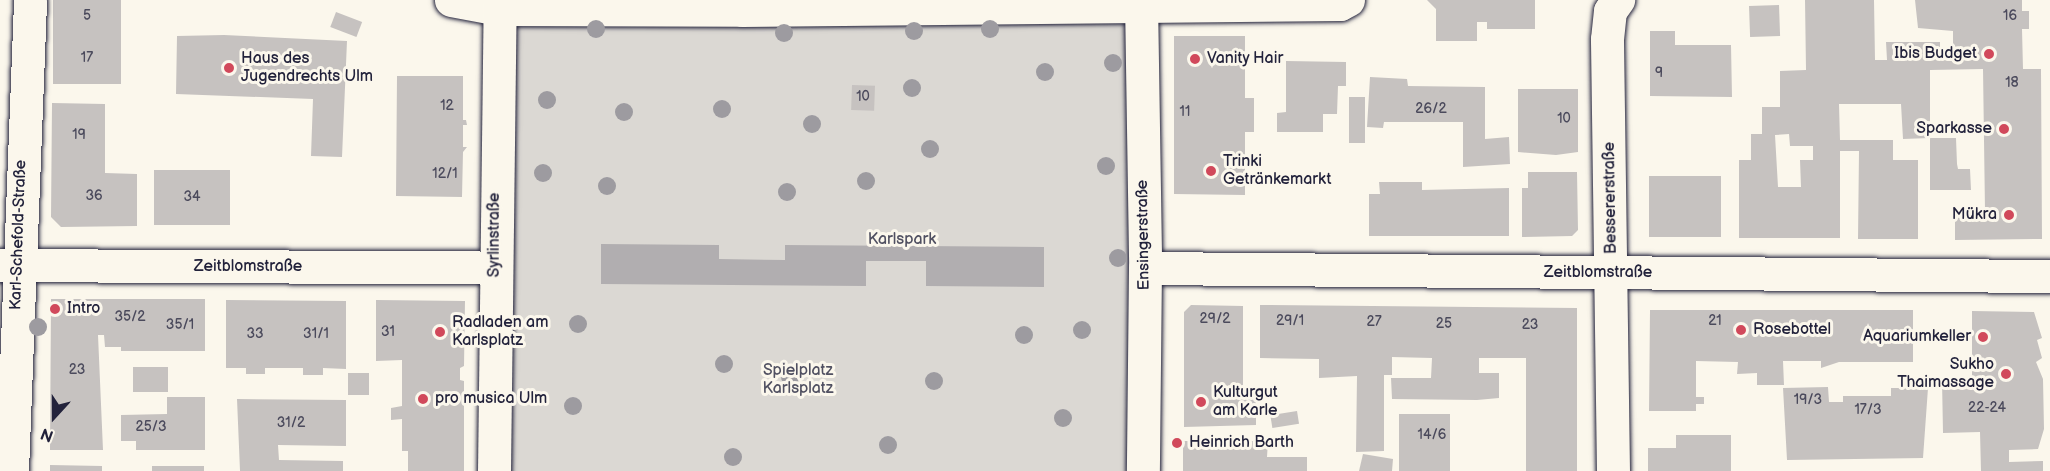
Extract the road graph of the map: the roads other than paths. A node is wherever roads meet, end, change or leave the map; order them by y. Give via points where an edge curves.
1 (30, 0) edge
2 (451, 0) edge
3 (1348, 0) edge
4 (1618, 0) edge
5 (1141, 3) edge
6 (500, 5) edge
7 (9, 266) edge
8 (495, 268) junction
9 (1145, 268) junction
10 (1613, 273) junction
11 (2050, 276) edge
12 (12, 471) edge
13 (494, 471) edge
14 (1143, 471) edge
15 (1613, 471) edge

1 - 7 street, Karl-Schefold-Straße
2 - 6 street
3 - 5 street via 1340,4
4 - 10 street, Bessererstraße via 1610,10 1607,39
5 - 6 street
5 - 9 street, Ensingerstraße
6 - 8 street, Syrlinstraße
7 - 8 street, Zeitblomstraße
7 - 12 street, Karl-Schefold-Straße
8 - 13 street, Syrlinstraße
9 - 10 street, Zeitblomstraße
9 - 14 street, Ensingerstraße
10 - 11 street, Zeitblomstraße
10 - 15 street, Bessererstraße

